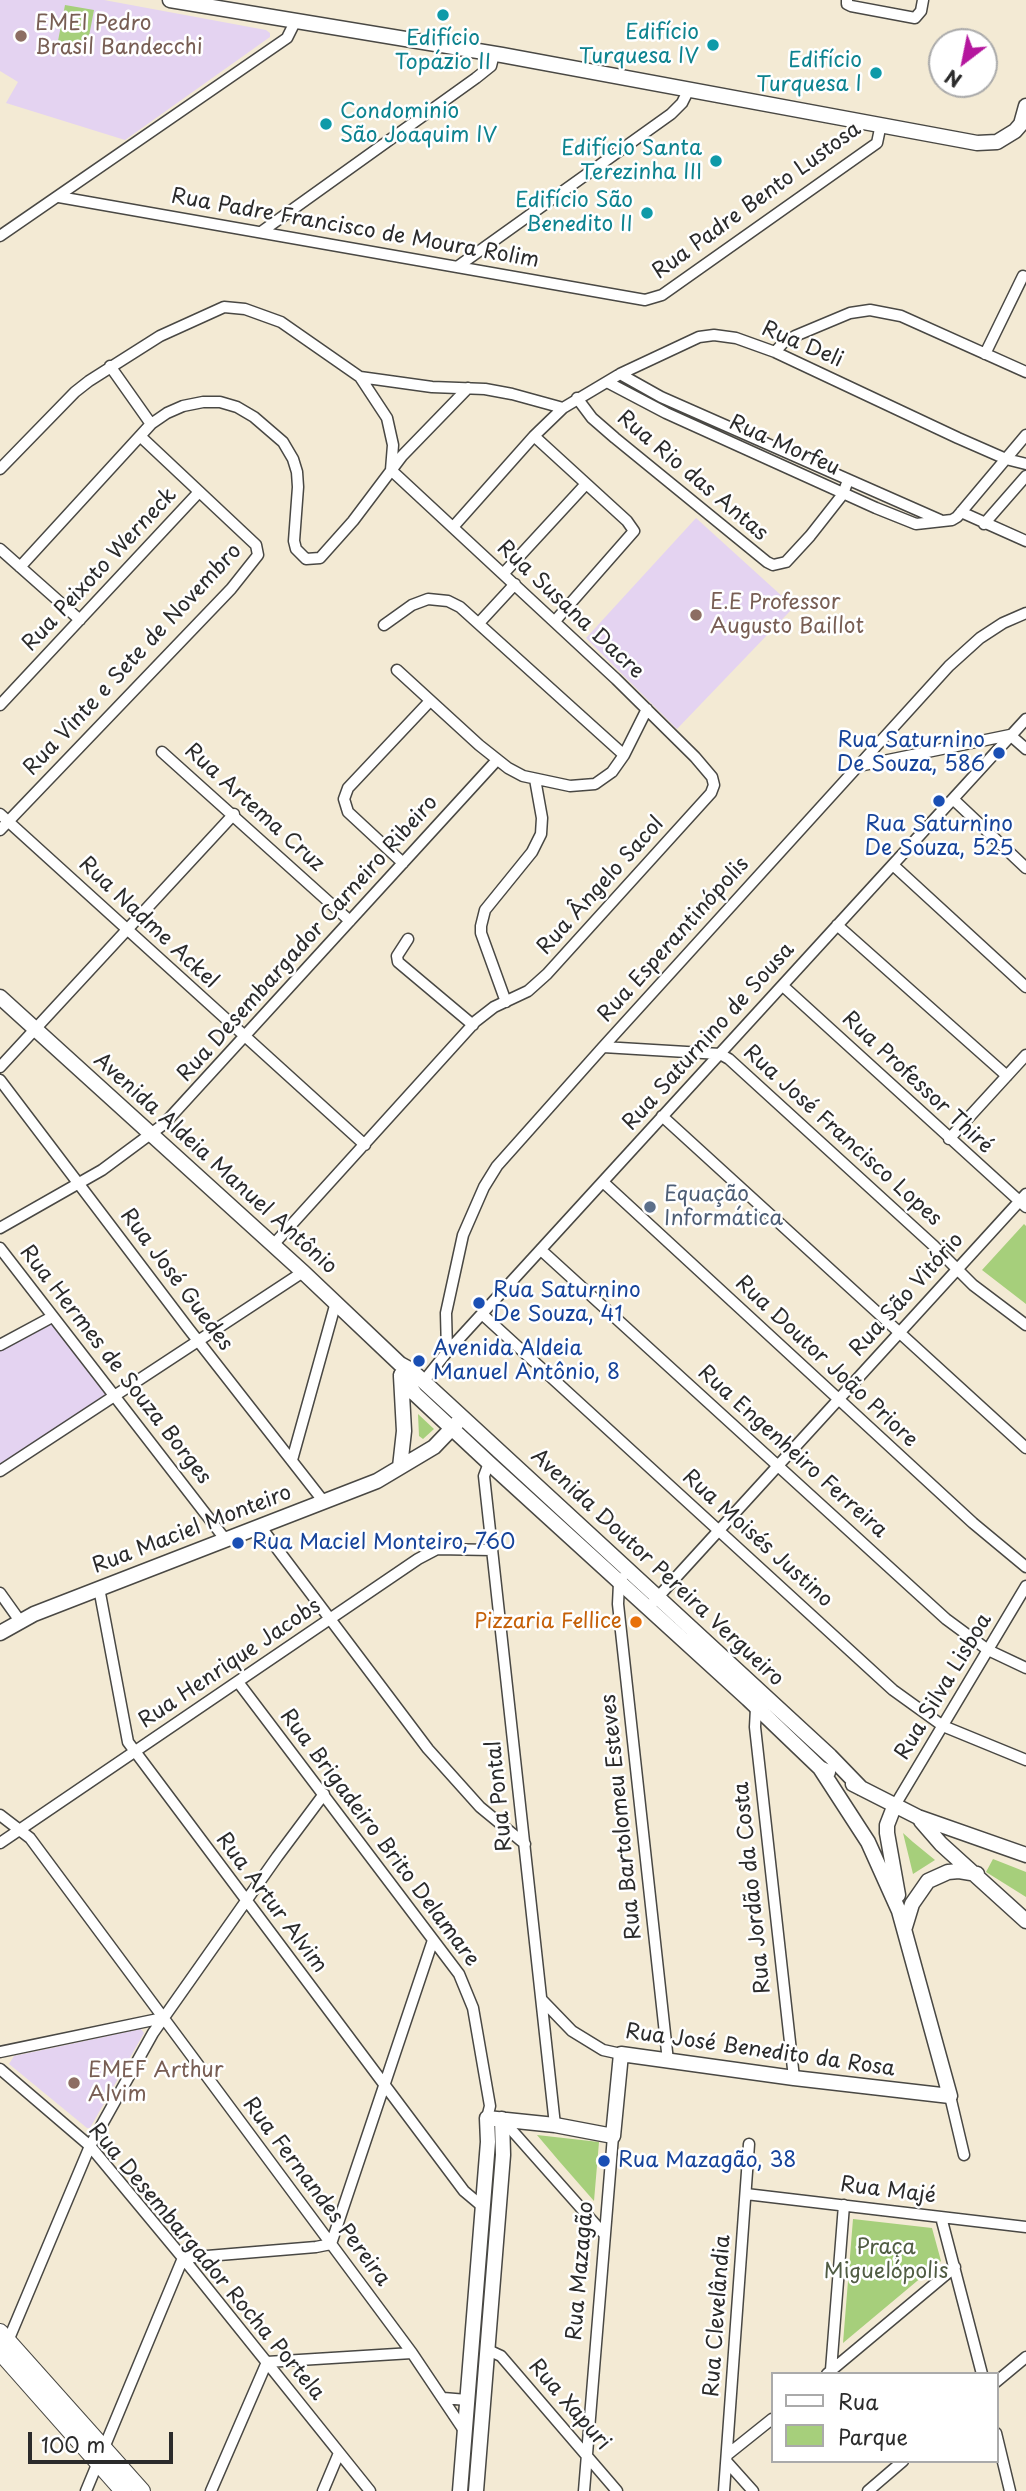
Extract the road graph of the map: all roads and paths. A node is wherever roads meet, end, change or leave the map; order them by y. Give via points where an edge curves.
1 (170, 0) edge
2 (923, 0) edge
3 (847, 2) edge
4 (295, 22) junction
5 (494, 54) junction
6 (689, 89) junction
7 (1026, 106) edge
8 (881, 124) junction
9 (59, 197) junction
10 (261, 232) junction
11 (0, 236) edge
12 (457, 267) junction
13 (1023, 276) dead end
14 (645, 300) joint
15 (775, 352) junction
16 (985, 354) junction
17 (110, 366) junction
18 (1026, 372) edge
19 (620, 374) junction
20 (360, 377) junction
21 (607, 382) junction
22 (468, 388) junction
23 (578, 398) junction
24 (563, 408) junction
25 (151, 424) junction
26 (1026, 435) edge
27 (140, 436) junction
28 (534, 436) junction
29 (1006, 459) junction
30 (1026, 464) edge
31 (0, 469) edge
32 (391, 470) junction
33 (1026, 476) edge
34 (848, 480) junction
35 (586, 484) junction
36 (199, 492) junction
37 (843, 494) junction
38 (961, 512) junction
39 (946, 520) junction
40 (984, 524) junction
41 (454, 526) junction
42 (1026, 541) edge
43 (0, 548) edge
44 (19, 567) junction
45 (503, 574) junction
46 (515, 584) junction
47 (1026, 613) edge
48 (80, 620) junction
49 (555, 621) junction
50 (480, 623) junction
51 (384, 625) dead end
52 (397, 670) dead end
53 (430, 701) junction
54 (0, 705) edge
55 (647, 709) junction
56 (1026, 719) edge
57 (1010, 735) junction
58 (1026, 749) edge
59 (162, 752) dead end
60 (624, 755) junction
61 (497, 760) junction
62 (859, 766) junction
63 (535, 779) junction
64 (714, 785) joint
65 (953, 799) junction
66 (234, 814) junction
67 (4, 818) edge
68 (0, 831) edge
69 (403, 863) junction
70 (893, 865) junction
71 (1026, 868) edge
72 (350, 921) junction
73 (837, 925) junction
74 (127, 930) junction
75 (408, 939) dead end
76 (783, 986) junction
77 (1026, 988) edge
78 (0, 997) edge
79 (506, 1002) junction
80 (473, 1025) junction
81 (36, 1029) junction
82 (245, 1038) junction
83 (603, 1047) junction
84 (720, 1054) junction
85 (1026, 1055) edge
86 (0, 1067) edge
87 (1007, 1076) junction
88 (0, 1080) edge
89 (662, 1116) junction
90 (152, 1134) junction
91 (949, 1139) junction
92 (365, 1144) junction
93 (603, 1182) junction
94 (79, 1184) junction
95 (1024, 1201) edge
96 (0, 1228) edge
97 (273, 1245) junction
98 (0, 1248) edge
99 (541, 1250) junction
100 (957, 1269) junction
101 (303, 1272) junction
102 (336, 1302) junction
103 (482, 1314) junction
104 (52, 1317) junction
105 (1026, 1325) edge
106 (899, 1332) junction
107 (198, 1340) junction
108 (0, 1345) edge
109 (447, 1352) junction
110 (401, 1370) junction
111 (419, 1388) junction
112 (113, 1396) junction
113 (838, 1399) junction
114 (457, 1423) junction
115 (404, 1427) junction
116 (434, 1447) junction
117 (1026, 1448) edge
118 (292, 1460) junction
119 (488, 1463) junction
120 (778, 1465) junction
121 (400, 1467) junction
122 (0, 1471) edge
123 (324, 1502) junction
124 (260, 1526) junction
125 (718, 1530) junction
126 (225, 1539) junction
127 (492, 1550) junction
128 (1026, 1567) edge
129 (623, 1577) junction
130 (1026, 1586) edge
131 (99, 1588) junction
132 (0, 1593) edge
133 (652, 1603) junction
134 (330, 1619) junction
135 (20, 1621) junction
136 (0, 1633) edge
137 (988, 1650) junction
138 (1026, 1668) edge
139 (238, 1682) junction
140 (760, 1702) junction
141 (943, 1726) junction
142 (134, 1752) junction
143 (1026, 1760) edge
144 (820, 1768) junction
145 (860, 1788) junction
146 (324, 1794) junction
147 (894, 1807) junction
148 (0, 1815) edge
149 (918, 1818) junction
150 (20, 1829) junction
151 (972, 1838) junction
152 (0, 1843) edge
153 (525, 1844) junction
154 (1026, 1855) edge
155 (955, 1856) junction
156 (977, 1874) junction
157 (246, 1900) junction
158 (900, 1910) junction
159 (1026, 1921) edge
160 (905, 1927) junction
161 (433, 1940) junction
162 (542, 2000) junction
163 (163, 2018) junction
164 (0, 2052) edge
165 (621, 2054) junction
166 (668, 2061) junction
167 (0, 2069) edge
168 (794, 2078) junction
169 (384, 2086) junction
170 (950, 2096) junction
171 (493, 2114) junction
172 (555, 2125) junction
173 (613, 2136) junction
174 (748, 2144) dead end
175 (90, 2146) junction
176 (964, 2155) dead end
177 (746, 2194) junction
178 (844, 2206) junction
179 (483, 2207) junction
180 (941, 2217) junction
181 (1026, 2227) edge
182 (604, 2234) junction
183 (331, 2244) junction
184 (183, 2258) junction
185 (955, 2267) junction
186 (2, 2348) edge
187 (488, 2350) junction
188 (412, 2353) junction
189 (1026, 2357) edge
190 (267, 2362) junction
191 (829, 2372) edge
192 (981, 2372) edge
193 (998, 2380) edge
194 (443, 2398) junction
195 (467, 2400) junction
196 (771, 2419) edge
197 (470, 2434) junction
198 (998, 2441) edge
199 (339, 2453) junction
200 (101, 2455) junction
201 (587, 2456) junction
202 (462, 2458) junction
203 (727, 2458) junction
204 (477, 2462) junction
205 (901, 2463) edge
206 (86, 2491) edge
207 (123, 2491) edge
208 (142, 2491) edge
209 (211, 2491) edge
210 (323, 2491) edge
211 (370, 2491) edge
212 (460, 2491) edge
213 (476, 2491) edge
214 (584, 2491) edge
215 (617, 2491) edge
216 (724, 2491) edge
217 (752, 2491) edge
218 (868, 2491) edge
219 (1010, 2491) edge

1 - 4 street
2 - 3 street via 915,18
4 - 5 street
4 - 9 street via 287,38
5 - 6 street
5 - 10 street via 491,66 476,78
6 - 8 street
6 - 12 street via 671,114
7 - 8 street via 1021,124 997,142
8 - 14 street, Rua Padre Bento Lustosa via 877,143 662,295
9 - 10 street, Rua Padre Francisco de Moura Rolim
9 - 11 street
10 - 12 street, Rua Padre Francisco de Moura Rolim
12 - 14 street, Rua Padre Francisco de Moura Rolim
13 - 16 street
15 - 16 street via 795,336 850,313 870,310 901,316
15 - 19 street, Rua Deli via 725,336 707,336
15 - 29 street, Rua Deli
16 - 18 street
17 - 20 street via 183,324 233,307 281,322
17 - 25 street
17 - 31 street via 75,392
19 - 21 street, Rua Deli
19 - 34 street via 661,397
20 - 22 street
20 - 32 street via 387,418 393,445
21 - 23 street, Rua Deli
21 - 37 street, Rua Morfeu
22 - 24 street
22 - 32 street
23 - 24 street, Rua Deli
23 - 37 street, Rua Rio das Antas via 615,438 773,565 786,562
24 - 28 street, Rua Deli
25 - 27 street
25 - 32 street via 183,406 220,402 237,407 271,430 297,472 294,541 306,559 327,552
26 - 29 street
27 - 36 street
27 - 44 street
28 - 35 street
28 - 41 street, Rua Deli
29 - 30 street, Rua Deli
29 - 38 street
32 - 41 street, Rua Susana Dacre
33 - 40 street
34 - 37 street
34 - 39 street
35 - 45 street
35 - 49 street via 634,531
36 - 48 street, Rua Peixoto Werneck
36 - 67 street, Rua Vinte e Sete de Novembro via 256,545 255,561
37 - 39 street, Rua Morfeu via 907,522
38 - 39 street
38 - 40 street
40 - 42 street
41 - 45 street, Rua Susana Dacre
43 - 44 street
44 - 48 street
45 - 46 street, Rua Susana Dacre
46 - 49 street, Rua Susana Dacre
46 - 50 street
47 - 62 street, Rua Esperantinópolis via 1003,623 949,666
48 - 54 street, Rua Peixoto Werneck
49 - 55 street, Rua Susana Dacre
50 - 51 street via 448,601 429,599
50 - 60 street
52 - 53 street
53 - 61 street
53 - 69 street via 348,788 344,799 348,812
55 - 60 street
55 - 64 street, Rua Susana Dacre via 695,757
56 - 57 street, Rua Saturnino de Sousa
57 - 58 street
57 - 62 street
57 - 65 street, Rua Saturnino de Sousa
59 - 66 street, Rua Artema Cruz
60 - 63 street via 612,772 595,784 570,786
61 - 63 street
61 - 69 street, Rua Desembargador Carneiro Ribeiro
62 - 83 street, Rua Esperantinópolis
63 - 79 street via 541,834 485,910 481,926
64 - 79 street, Rua Ângelo Sacol via 547,974
65 - 70 street, Rua Saturnino de Sousa
65 - 71 street
66 - 72 street, Rua Artema Cruz
66 - 74 street
67 - 68 street, Rua Vinte e Sete de Novembro
67 - 74 street, Rua Nadme Ackel
69 - 72 street, Rua Desembargador Carneiro Ribeiro
70 - 73 street, Rua Saturnino de Sousa
70 - 77 street
72 - 82 street, Rua Desembargador Carneiro Ribeiro
73 - 76 street, Rua Saturnino de Sousa
73 - 87 street
74 - 81 street
74 - 82 street, Rua Nadme Ackel
75 - 80 street via 398,962
76 - 84 street, Rua Saturnino de Sousa
76 - 91 street, Rua Professor Thiré
78 - 81 street, Avenida Aldeia Manuel Antônio
79 - 80 street, Rua Ângelo Sacol
80 - 92 street, Rua Ângelo Sacol
81 - 86 street
81 - 90 street, Avenida Aldeia Manuel Antônio
82 - 90 street, Rua Desembargador Carneiro Ribeiro
82 - 92 street, Rua Nadme Ackel
83 - 84 street, Rua José Francisco Lopes
83 - 109 street, Rua Esperantinópolis via 497,1166 484,1187 463,1235 452,1277 446,1313
84 - 89 street, Rua Saturnino de Sousa
84 - 100 street, Rua José Francisco Lopes via 744,1070
85 - 87 street
87 - 91 street
88 - 94 street, Rua José Guedes
89 - 93 street, Rua Saturnino de Sousa
89 - 106 street
90 - 94 street, Rua Desembargador Carneiro Ribeiro
90 - 97 street, Avenida Aldeia Manuel Antônio
91 - 95 street, Rua Professor Thiré
92 - 97 street, Rua Ângelo Sacol
93 - 99 street, Rua Saturnino de Sousa
93 - 113 street, Rua Doutor João Priore
94 - 96 street, Rua Desembargador Carneiro Ribeiro
94 - 107 street, Rua José Guedes
95 - 100 street, Rua São Vitório
97 - 101 street, Avenida Aldeia Manuel Antônio
98 - 104 street, Rua Hermes de Souza Borges
99 - 103 street, Rua Saturnino de Sousa
99 - 120 street, Rua Engenheiro Ferreira
100 - 105 street, Rua José Francisco Lopes
100 - 106 street, Rua São Vitório
101 - 102 street, Avenida Aldeia Manuel Antônio
101 - 107 street
102 - 110 street, Avenida Aldeia Manuel Antônio
102 - 118 street
103 - 109 street, Rua Saturnino de Sousa
103 - 125 street, Rua Moisés Justino
104 - 108 street
104 - 112 street, Rua Hermes de Souza Borges
106 - 113 street, Rua São Vitório
106 - 117 street
107 - 112 street
107 - 118 street, Rua José Guedes
109 - 111 street, Rua Saturnino de Sousa
110 - 111 street, Avenida Aldeia Manuel Antônio via 411,1370
110 - 115 street
111 - 114 street, Avenida Doutor Pereira Vergueiro
111 - 115 street
112 - 122 street
112 - 126 street, Rua Hermes de Souza Borges
113 - 120 street, Rua São Vitório
113 - 128 street, Rua Doutor João Priore
114 - 116 street, Rua Maciel Monteiro
114 - 119 street, Avenida Doutor Pereira Vergueiro
114 - 129 street, Avenida Doutor Pereira Vergueiro
115 - 116 street via 420,1446
115 - 121 street
116 - 121 street, Rua Maciel Monteiro
118 - 123 street, Rua José Guedes
119 - 127 street, Rua Pontal via 484,1476
119 - 129 street, Avenida Doutor Pereira Vergueiro
120 - 125 street, Rua São Vitório
120 - 137 street, Rua Engenheiro Ferreira via 946,1619
121 - 123 street, Rua Maciel Monteiro
123 - 124 street, Rua Maciel Monteiro
124 - 126 street, Rua Maciel Monteiro
124 - 134 street
125 - 133 street, Rua São Vitório
125 - 141 street, Rua Moisés Justino via 893,1690
126 - 131 street, Rua Maciel Monteiro
127 - 134 street, Rua Henrique Jacobs via 433,1551
127 - 153 street, Rua Pontal
129 - 133 street, Avenida Doutor Pereira Vergueiro
129 - 166 street, Rua Bartolomeu Esteves via 618,1604
130 - 137 street, Rua Silva Lisboa
131 - 135 street, Rua Maciel Monteiro
131 - 142 street, Rua Artur Alvim via 126,1734
132 - 135 street
133 - 140 street, Avenida Doutor Pereira Vergueiro
134 - 139 street, Rua Henrique Jacobs
134 - 153 street via 454,1780
135 - 136 street, Rua Maciel Monteiro
137 - 138 street, Rua Engenheiro Ferreira
137 - 141 street, Rua Silva Lisboa
139 - 142 street, Rua Henrique Jacobs
139 - 146 street, Rua Brigadeiro Brito Delamare
140 - 144 street, Avenida Doutor Pereira Vergueiro
140 - 145 street, Avenida Doutor Pereira Vergueiro via 831,1755
140 - 168 street, Rua Jordão da Costa via 754,1727
141 - 143 street, Rua Moisés Justino
141 - 147 street, Rua Silva Lisboa
142 - 150 street, Rua Henrique Jacobs
142 - 157 street, Rua Artur Alvim
144 - 145 street, Avenida Doutor Pereira Vergueiro
144 - 158 street, Avenida Doutor Pereira Vergueiro via 868,1842
145 - 147 street, Avenida Doutor Pereira Vergueiro
146 - 157 street
146 - 161 street, Rua Brigadeiro Brito Delamare
147 - 149 street
147 - 158 street, Avenida Doutor Pereira Vergueiro via 887,1833
148 - 150 street, Rua Fernandes Pereira
149 - 151 street
149 - 155 street
150 - 152 street, Rua Henrique Jacobs
150 - 163 street, Rua Fernandes Pereira
151 - 154 street
151 - 155 street via 957,1842
153 - 162 street, Rua Pontal
155 - 156 street
156 - 159 street
156 - 160 street via 948,1872 928,1881 912,1904
157 - 163 street
157 - 169 street, Rua Artur Alvim
158 - 160 street, Avenida Doutor Pereira Vergueiro
160 - 170 street, Avenida Doutor Pereira Vergueiro
161 - 169 street
161 - 171 street, Rua Brigadeiro Brito Delamare via 470,1997
162 - 165 street, Rua José Benedito da Rosa via 572,2031 603,2050
162 - 172 street, Rua Pontal
163 - 164 street
163 - 175 street
163 - 183 street, Rua Fernandes Pereira
165 - 166 street, Rua José Benedito da Rosa
165 - 173 street, Rua Mazagão
166 - 168 street, Rua José Benedito da Rosa
167 - 175 street, Rua Desembargador Rocha Portela
168 - 170 street, Rua José Benedito da Rosa
169 - 179 street, Rua Artur Alvim via 464,2191
169 - 183 street
170 - 176 street, Avenida Doutor Pereira Vergueiro
171 - 172 street
171 - 179 street
171 - 182 street
171 - 187 street via 503,2155
172 - 173 street
173 - 182 street, Rua Mazagão
174 - 177 street, Rua Clevelândia
175 - 184 street, Rua Desembargador Rocha Portela
175 - 186 street
177 - 178 street, Rua Majé
177 - 203 street, Rua Clevelândia
178 - 180 street, Rua Majé
178 - 191 street
179 - 195 street
180 - 181 street, Rua Majé
180 - 185 street
182 - 201 street, Rua Mazagão
183 - 184 street
183 - 188 street, Rua Fernandes Pereira
184 - 190 street, Rua Desembargador Rocha Portela
184 - 200 street
185 - 191 street
185 - 192 street
186 - 200 main road
187 - 197 street
187 - 201 street, Rua Xapuri via 501,2356
188 - 190 street
188 - 194 street, Rua Fernandes Pereira
189 - 193 street
190 - 199 street, Rua Desembargador Rocha Portela
190 - 209 street
194 - 195 street
194 - 197 street, Rua Fernandes Pereira
195 - 197 street
196 - 203 street
197 - 202 street
197 - 204 street
198 - 219 street
199 - 210 street
199 - 211 street, Rua Desembargador Rocha Portela
200 - 206 street
200 - 207 main road
200 - 208 main road
201 - 214 street, Rua Mazagão
201 - 215 street, Rua Xapuri
202 - 204 street via 471,2453
202 - 212 street
203 - 216 street, Rua Clevelândia
203 - 217 street
204 - 213 street
205 - 218 street

